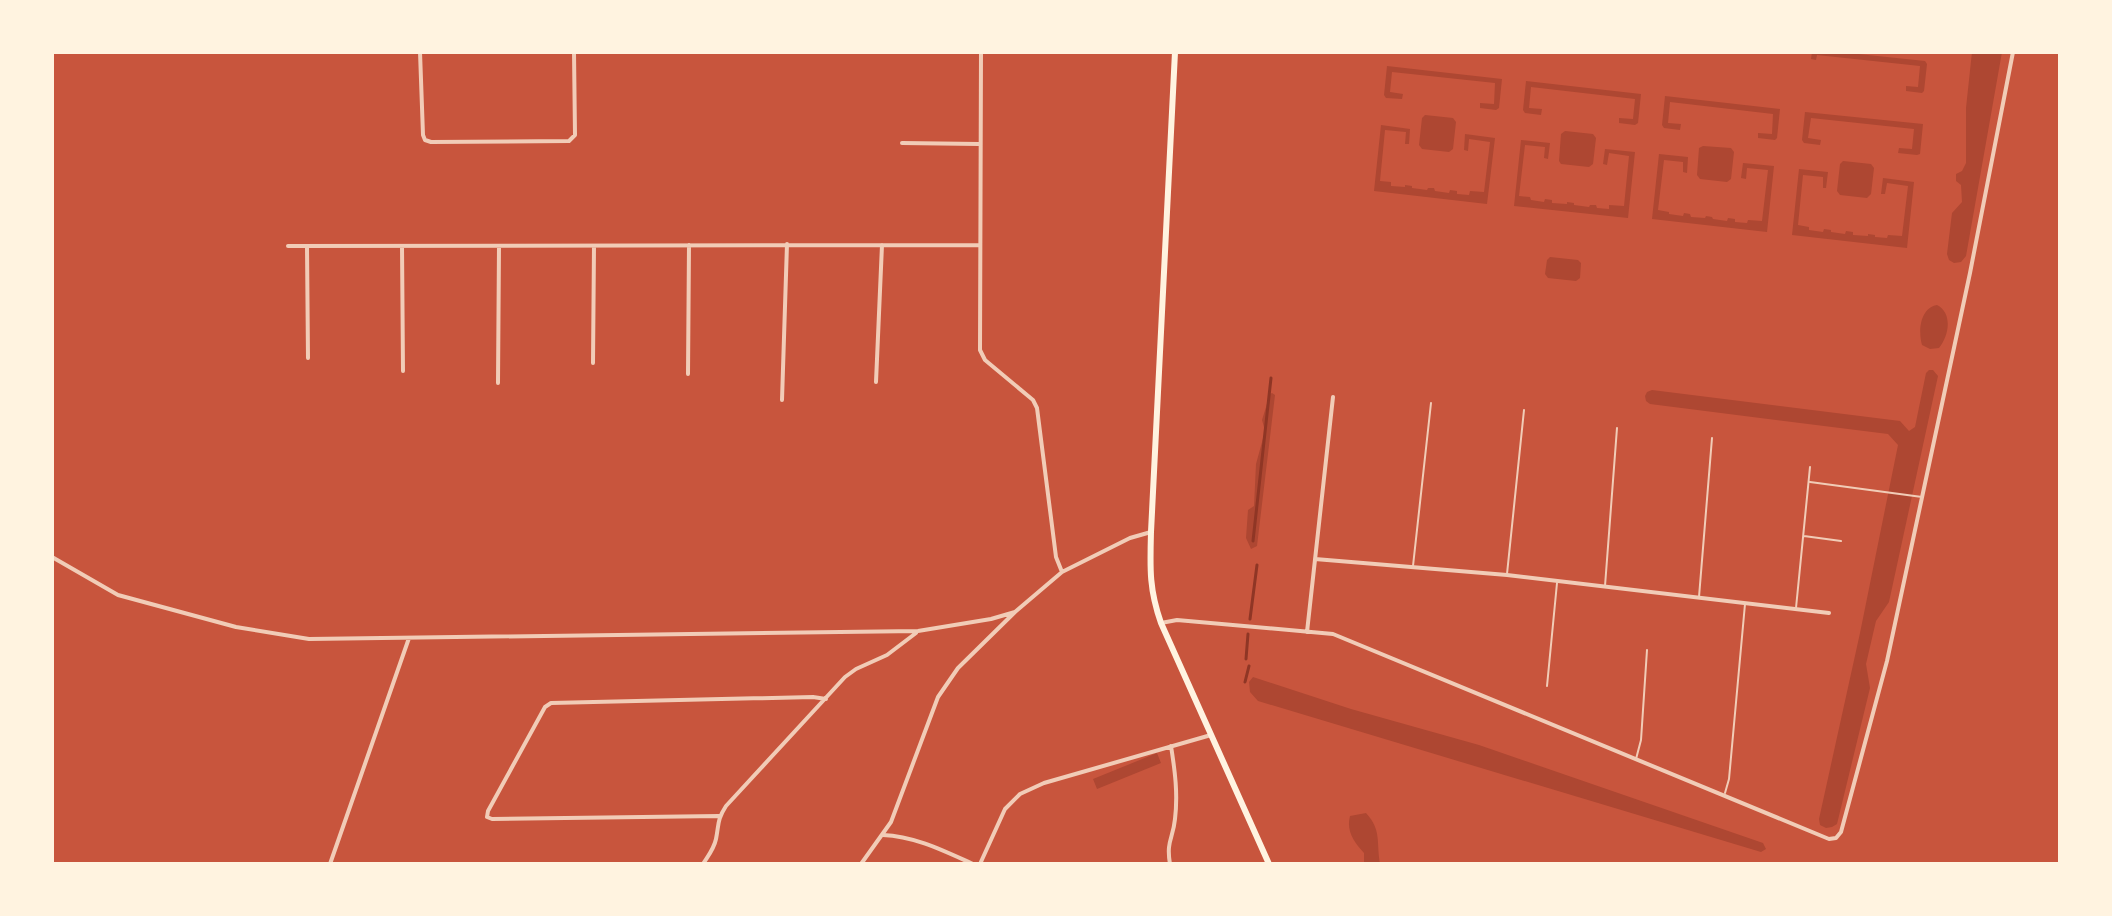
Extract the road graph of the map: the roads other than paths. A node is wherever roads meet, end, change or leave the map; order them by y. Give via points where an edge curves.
1 (420, 52) edge
2 (574, 52) edge
3 (981, 52) edge
4 (1175, 52) edge
5 (2013, 52) edge
6 (902, 143) dead end
7 (980, 144) junction
8 (787, 244) junction
9 (882, 244) junction
10 (689, 245) junction
11 (980, 245) junction
12 (288, 246) dead end
13 (307, 246) junction
14 (402, 246) junction
15 (499, 246) junction
16 (594, 246) junction
17 (308, 358) dead end
18 (593, 363) dead end
19 (403, 371) dead end
20 (688, 374) dead end
21 (876, 382) dead end
22 (498, 383) dead end
23 (1333, 397) dead end
24 (782, 400) dead end
25 (1431, 403) dead end
26 (1524, 410) dead end
27 (1617, 428) dead end
28 (1712, 438) dead end
29 (1810, 467) dead end
30 (1808, 482) junction
31 (1922, 497) junction
32 (1151, 532) junction
33 (1803, 536) junction
34 (1841, 541) dead end
35 (52, 557) edge
36 (1315, 559) junction
37 (1413, 567) junction
38 (1062, 572) junction
39 (1507, 575) junction
40 (1557, 581) junction
41 (1605, 587) junction
42 (1699, 598) junction
43 (1745, 603) junction
44 (1796, 609) junction
45 (1015, 612) junction
46 (1829, 613) dead end
47 (1161, 623) junction
48 (918, 631) junction
49 (1307, 632) junction
50 (409, 638) junction
51 (1647, 650) dead end
52 (1547, 686) dead end
53 (826, 699) junction
54 (1211, 735) junction
55 (1171, 746) junction
56 (1636, 759) junction
57 (1724, 795) junction
58 (719, 816) junction
59 (883, 835) junction
60 (330, 864) edge
61 (703, 864) edge
62 (861, 864) edge
63 (973, 864) edge
64 (980, 864) edge
65 (1170, 864) edge
66 (1269, 864) edge

1 - 2 street via 423,135 431,142 569,141 575,135
3 - 7 street
4 - 32 main road
5 - 31 street
6 - 7 street
7 - 11 street
8 - 9 street
8 - 10 street
8 - 24 street
9 - 11 street
9 - 21 street
10 - 16 street
10 - 20 street
11 - 38 street via 980,350 1037,408
12 - 13 street
13 - 14 street
13 - 17 street
14 - 15 street
14 - 19 street
15 - 16 street
15 - 22 street
16 - 18 street
23 - 36 street
25 - 37 lane
26 - 39 lane
27 - 41 lane
28 - 42 lane
29 - 30 lane
30 - 31 lane
30 - 33 lane
31 - 57 street via 1887,661 1841,832 1829,839
32 - 38 street
32 - 47 main road via 1150,573
33 - 34 lane
33 - 44 lane
35 - 50 street via 118,595 236,627 309,639
36 - 37 street
36 - 49 street
37 - 39 street
38 - 45 street
39 - 40 street
40 - 41 street
40 - 52 lane
41 - 42 street
42 - 43 street
43 - 44 street
43 - 57 lane
44 - 46 street
45 - 48 street
45 - 59 street via 958,668 938,697
47 - 49 street
47 - 54 main road
48 - 50 street
48 - 53 street via 845,677
49 - 56 street via 1346,638
50 - 60 street
51 - 56 lane
53 - 58 street
53 - 58 street via 551,703 487,817
54 - 55 street
54 - 66 main road
55 - 64 street via 1020,794 1005,809
55 - 65 street via 1177,786 1167,847
56 - 57 street
58 - 61 street via 717,839
59 - 62 street
59 - 63 street via 898,835

